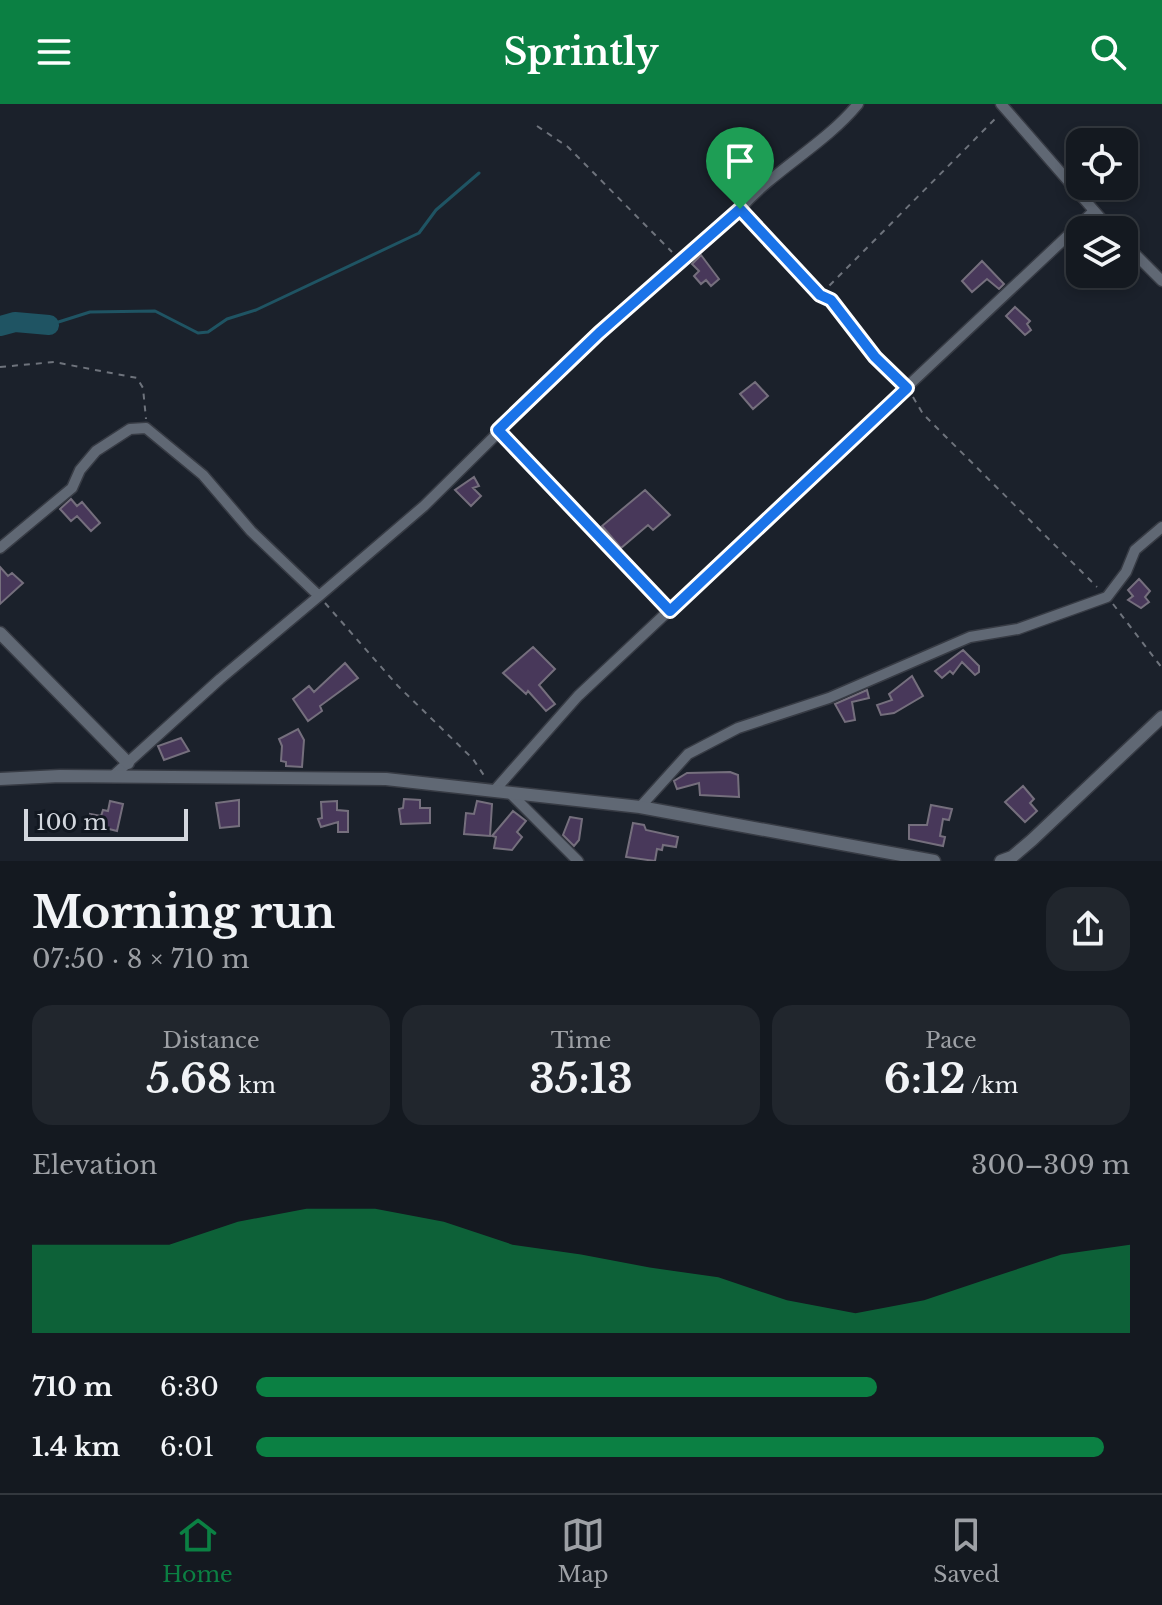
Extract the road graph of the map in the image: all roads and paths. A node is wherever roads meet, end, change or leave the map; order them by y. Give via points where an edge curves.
1 (858, 104) edge
2 (1005, 105) edge
3 (537, 126) dead end
4 (740, 209) junction
5 (1093, 212) junction
6 (1097, 216) edge
7 (1138, 257) edge
8 (682, 261) junction
9 (1162, 281) edge
10 (820, 295) junction
11 (0, 367) edge
12 (907, 388) junction
13 (146, 428) junction
14 (498, 430) junction
15 (1162, 527) edge
16 (0, 548) edge
17 (319, 596) junction
18 (1107, 597) junction
19 (670, 611) junction
20 (0, 633) edge
21 (1162, 668) edge
22 (1162, 718) edge
23 (128, 763) junction
24 (113, 776) junction
25 (0, 779) edge
26 (494, 791) junction
27 (510, 793) junction
28 (640, 807) junction
29 (578, 861) edge
30 (934, 861) edge
31 (1001, 861) edge

1 - 4 street via 836,129 760,187
2 - 5 street
2 - 10 path
3 - 8 path via 568,147
4 - 8 street
4 - 10 path
5 - 6 street
5 - 12 street
7 - 9 street
8 - 14 street
10 - 12 path via 831,300
11 - 13 path via 54,362 137,378 145,397
12 - 18 path via 923,414
12 - 19 street
13 - 16 street via 130,429 96,451 72,488
13 - 17 street via 203,475 251,531
14 - 17 street via 424,506
14 - 19 street
15 - 18 street via 1135,550
17 - 23 street
17 - 26 path via 398,686 473,759
18 - 21 path
18 - 28 street via 1018,629 970,637 829,698 738,728 688,754
19 - 26 street via 578,696
20 - 23 street
22 - 31 street via 1032,840
23 - 24 street
24 - 25 street
24 - 26 street via 386,779
26 - 27 street
27 - 28 street
27 - 29 street
28 - 30 street

